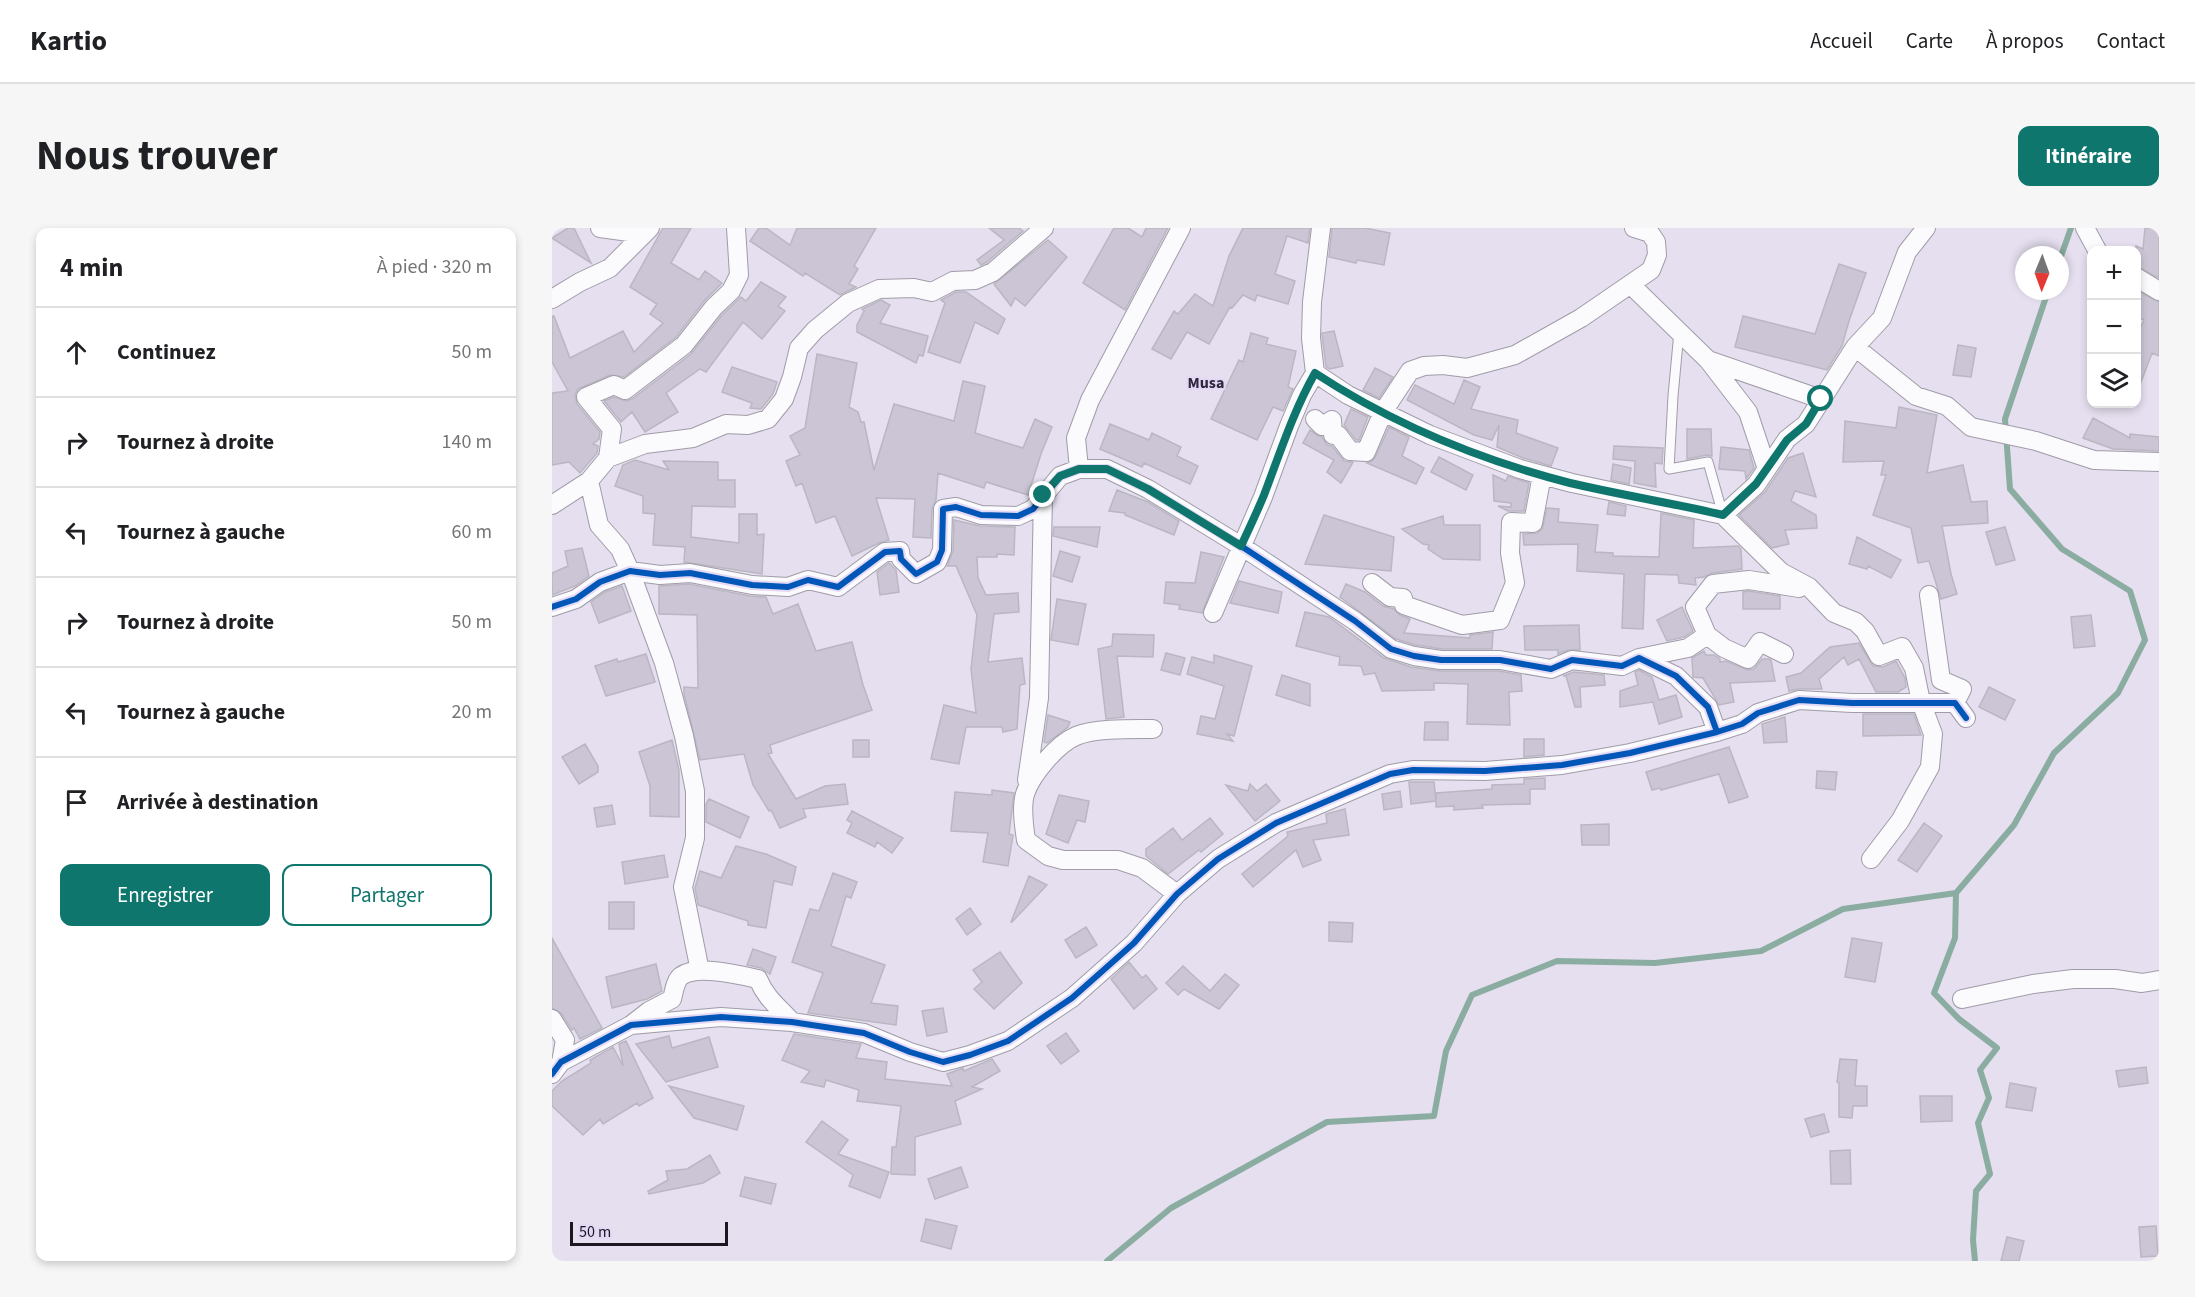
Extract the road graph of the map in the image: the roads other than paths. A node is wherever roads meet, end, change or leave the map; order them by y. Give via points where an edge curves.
1 (600, 228) edge
2 (736, 228) edge
3 (1044, 228) edge
4 (1181, 228) edge
5 (1321, 228) edge
6 (1634, 228) edge
7 (1926, 228) edge
8 (2085, 228) edge
9 (647, 231) edge
10 (2095, 246) edge
11 (2141, 281) edge
12 (1631, 285) junction
13 (2159, 291) edge
14 (552, 299) edge
15 (1679, 332) junction
16 (1855, 347) junction
17 (1708, 360) junction
18 (1315, 373) junction
19 (1821, 399) junction
20 (1383, 412) junction
21 (1315, 419) dead end
22 (608, 458) junction
23 (2159, 462) edge
24 (1079, 469) junction
25 (1767, 469) junction
26 (1542, 475) junction
27 (589, 481) junction
28 (1043, 495) junction
29 (552, 505) edge
30 (1723, 515) junction
31 (1241, 546) junction
32 (630, 571) junction
33 (1371, 583) dead end
34 (1815, 592) junction
35 (1929, 595) dead end
36 (552, 607) edge
37 (1213, 612) dead end
38 (1707, 635) junction
39 (1784, 654) dead end
40 (1639, 658) junction
41 (1921, 702) junction
42 (1955, 703) junction
43 (1966, 718) dead end
44 (1153, 729) dead end
45 (1717, 732) junction
46 (1025, 794) junction
47 (1871, 859) dead end
48 (1177, 894) junction
49 (700, 971) junction
50 (2159, 980) edge
51 (1962, 999) dead end
52 (552, 1019) edge
53 (792, 1022) junction
54 (631, 1025) junction
55 (556, 1068) edge

1 - 9 street
2 - 22 street via 739,275 731,291 684,345 625,390 614,385 586,397 612,429
3 - 22 street via 993,272 975,280 953,281 932,292 879,289 848,303 814,330 799,348 784,399 768,419 748,425 726,424 693,438 645,444
4 - 24 street via 1090,400 1076,438
5 - 18 street via 1312,302
6 - 12 street via 1650,233 1657,255 1651,270
7 - 16 street via 1907,252 1882,318
8 - 10 street
9 - 14 street via 610,268
11 - 13 street
12 - 15 street
12 - 20 street via 1515,355 1467,368 1424,366 1410,371
15 - 17 street
15 - 30 lane via 1669,469 1708,462
16 - 19 street
16 - 23 street via 1916,396 1947,406 1971,427 2036,441 2094,460
17 - 19 street
17 - 25 street via 1748,412
18 - 20 street
18 - 31 street via 1293,416
19 - 25 street via 1806,424 1787,440
20 - 21 street via 1366,452 1350,451 1338,435 1333,435 1332,420 1322,426
20 - 26 street via 1471,452
22 - 27 street
24 - 28 street via 1060,476
24 - 31 street via 1107,469 1148,489
25 - 30 street
26 - 30 street
26 - 33 street via 1533,523 1511,522 1510,553 1515,583 1500,620 1462,624 1404,605 1403,598 1390,597
27 - 29 street
27 - 32 street via 599,525 620,549
28 - 32 street via 1033,509 1018,516 981,515 956,507 943,509 942,550 937,562 916,574 900,551 885,552 838,587 808,580 788,587 752,585 690,573
28 - 46 street via 1039,698
30 - 34 street via 1781,572
31 - 37 street
31 - 40 street via 1391,649 1414,656 1500,660 1551,669 1572,660 1622,666
32 - 36 street
32 - 49 street via 664,663 695,791 695,838 683,887
34 - 38 street via 1749,580 1713,584 1695,607
34 - 41 street via 1834,613 1856,622 1879,656 1902,648 1914,668
35 - 42 street via 1941,680 1962,688
38 - 39 street via 1748,659 1760,642
38 - 40 street via 1688,648
40 - 45 street via 1676,676 1708,707
41 - 42 street
41 - 45 street via 1799,700
41 - 47 street via 1933,734 1930,767 1900,821
42 - 43 street
44 - 46 street via 1076,736 1045,759
45 - 48 street via 1562,765 1390,774 1276,823 1218,859
46 - 48 street via 1026,840 1048,856 1063,860 1118,860 1142,868
48 - 53 street via 1134,943 1072,998 1008,1041 970,1055 943,1062 864,1033
49 - 53 street via 758,979 770,1001
49 - 54 street via 682,976 672,999
50 - 51 street via 2142,983 2073,979
52 - 55 street via 565,1040
53 - 54 street via 721,1017
54 - 55 street

